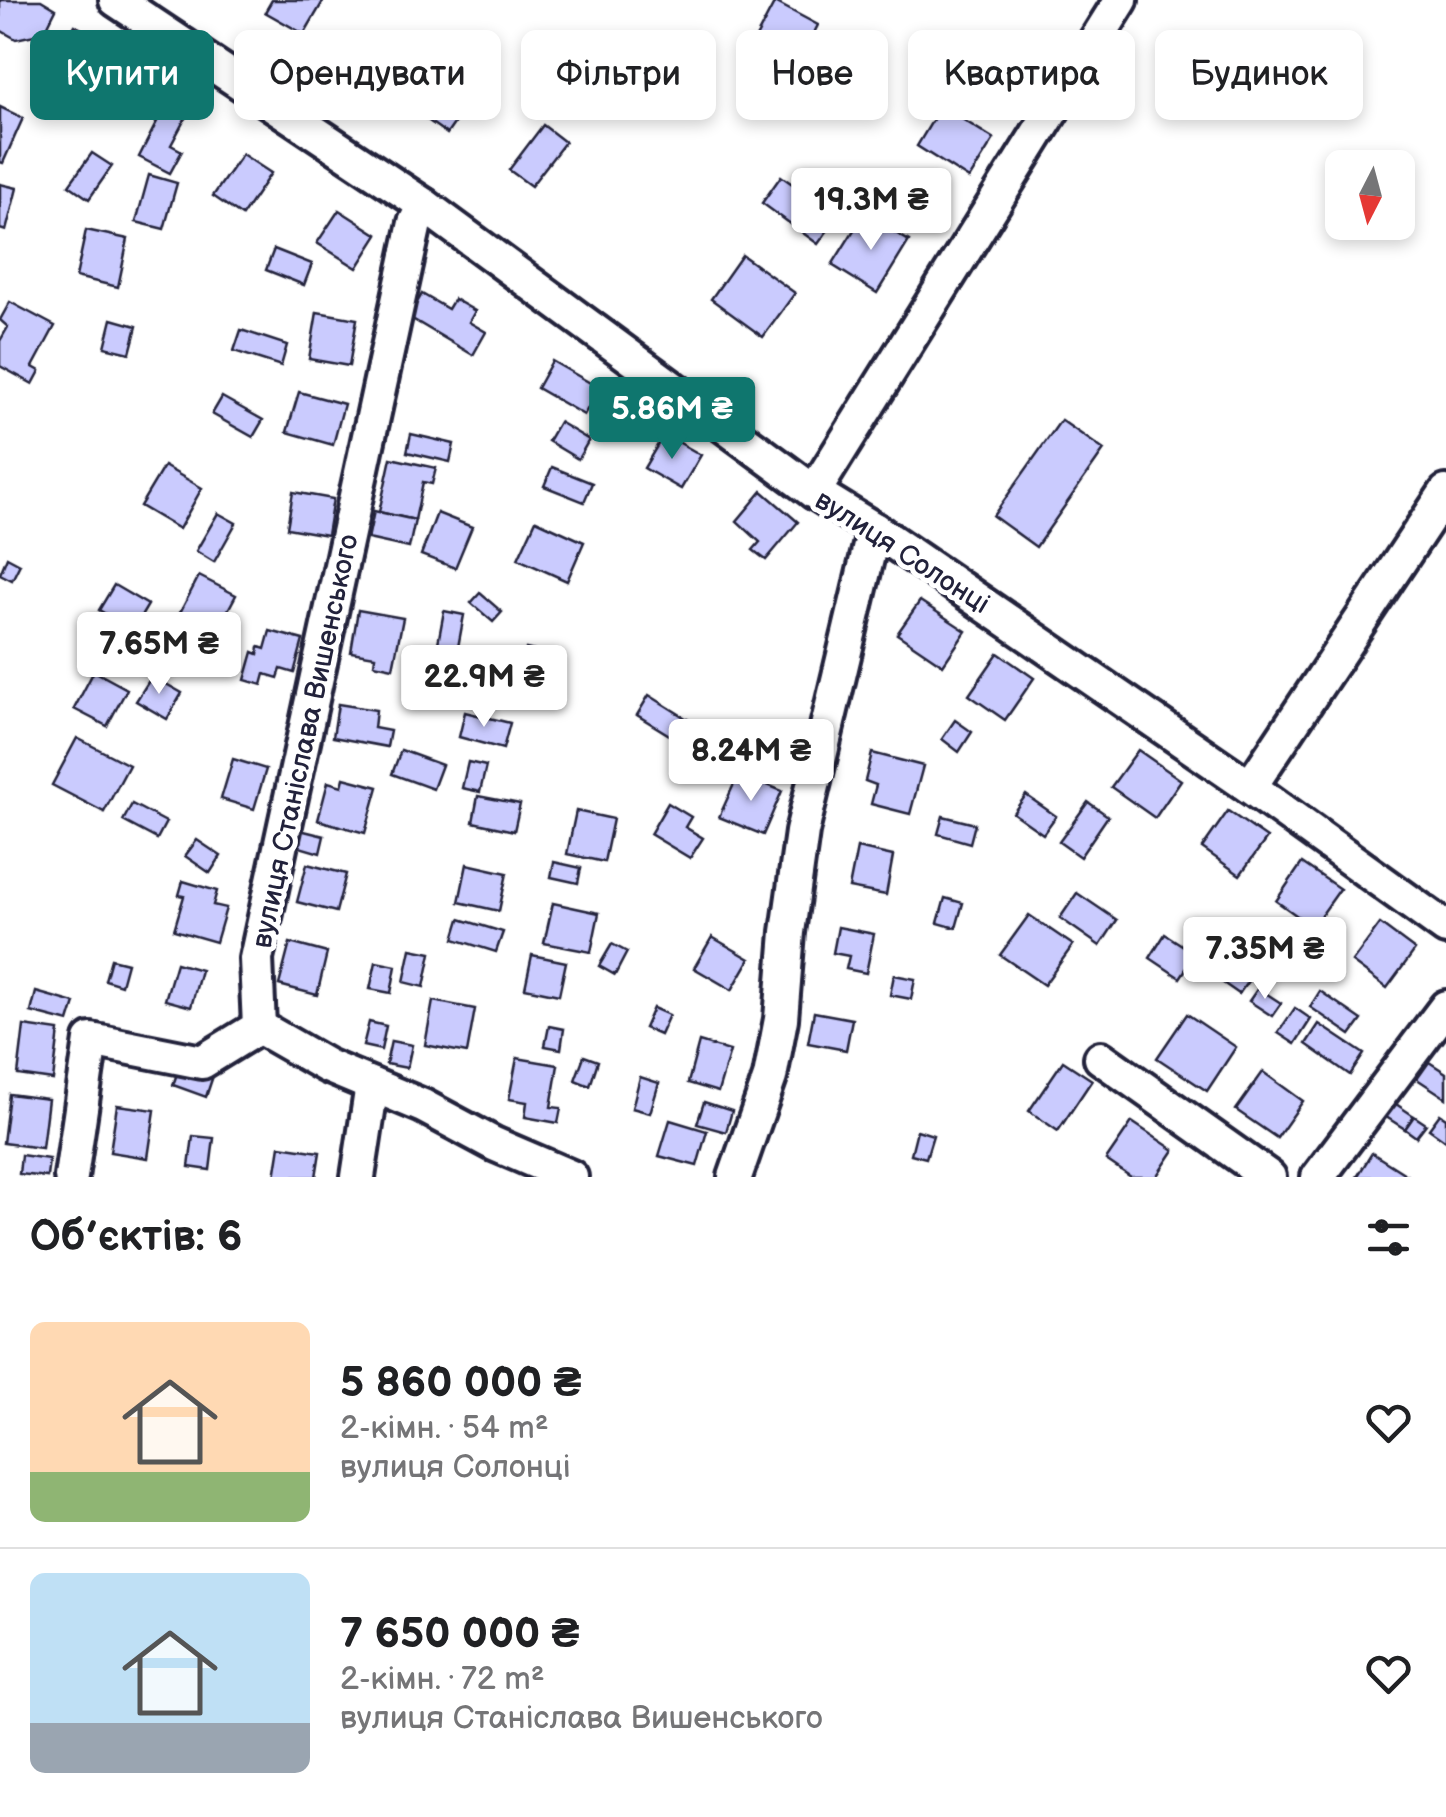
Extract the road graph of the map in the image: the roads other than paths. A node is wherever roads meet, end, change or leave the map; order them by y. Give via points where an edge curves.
1 (116, 0) edge
2 (1122, 0) edge
3 (424, 205) junction
4 (814, 492) junction
5 (1446, 492) edge
6 (874, 528) junction
7 (1250, 786) junction
8 (1446, 928) edge
9 (1446, 1007) edge
10 (259, 1027) junction
11 (1101, 1058) dead end
12 (372, 1084) junction
13 (71, 1177) edge
14 (358, 1177) edge
15 (571, 1177) edge
16 (735, 1177) edge
17 (1269, 1177) edge
18 (1318, 1177) edge

1 - 3 street, вулиця Солонці
2 - 4 street
3 - 4 street, вулиця Солонці
3 - 10 street, вулиця Станіслава Вишенського via 256,959
4 - 6 street, вулиця Солонці
5 - 7 street
6 - 7 street, вулиця Солонці
6 - 16 street via 802,832 770,1077
7 - 8 street, вулиця Солонці
9 - 18 street
10 - 12 street
10 - 13 street via 202,1062 91,1040
11 - 17 street
12 - 14 street
12 - 15 street

